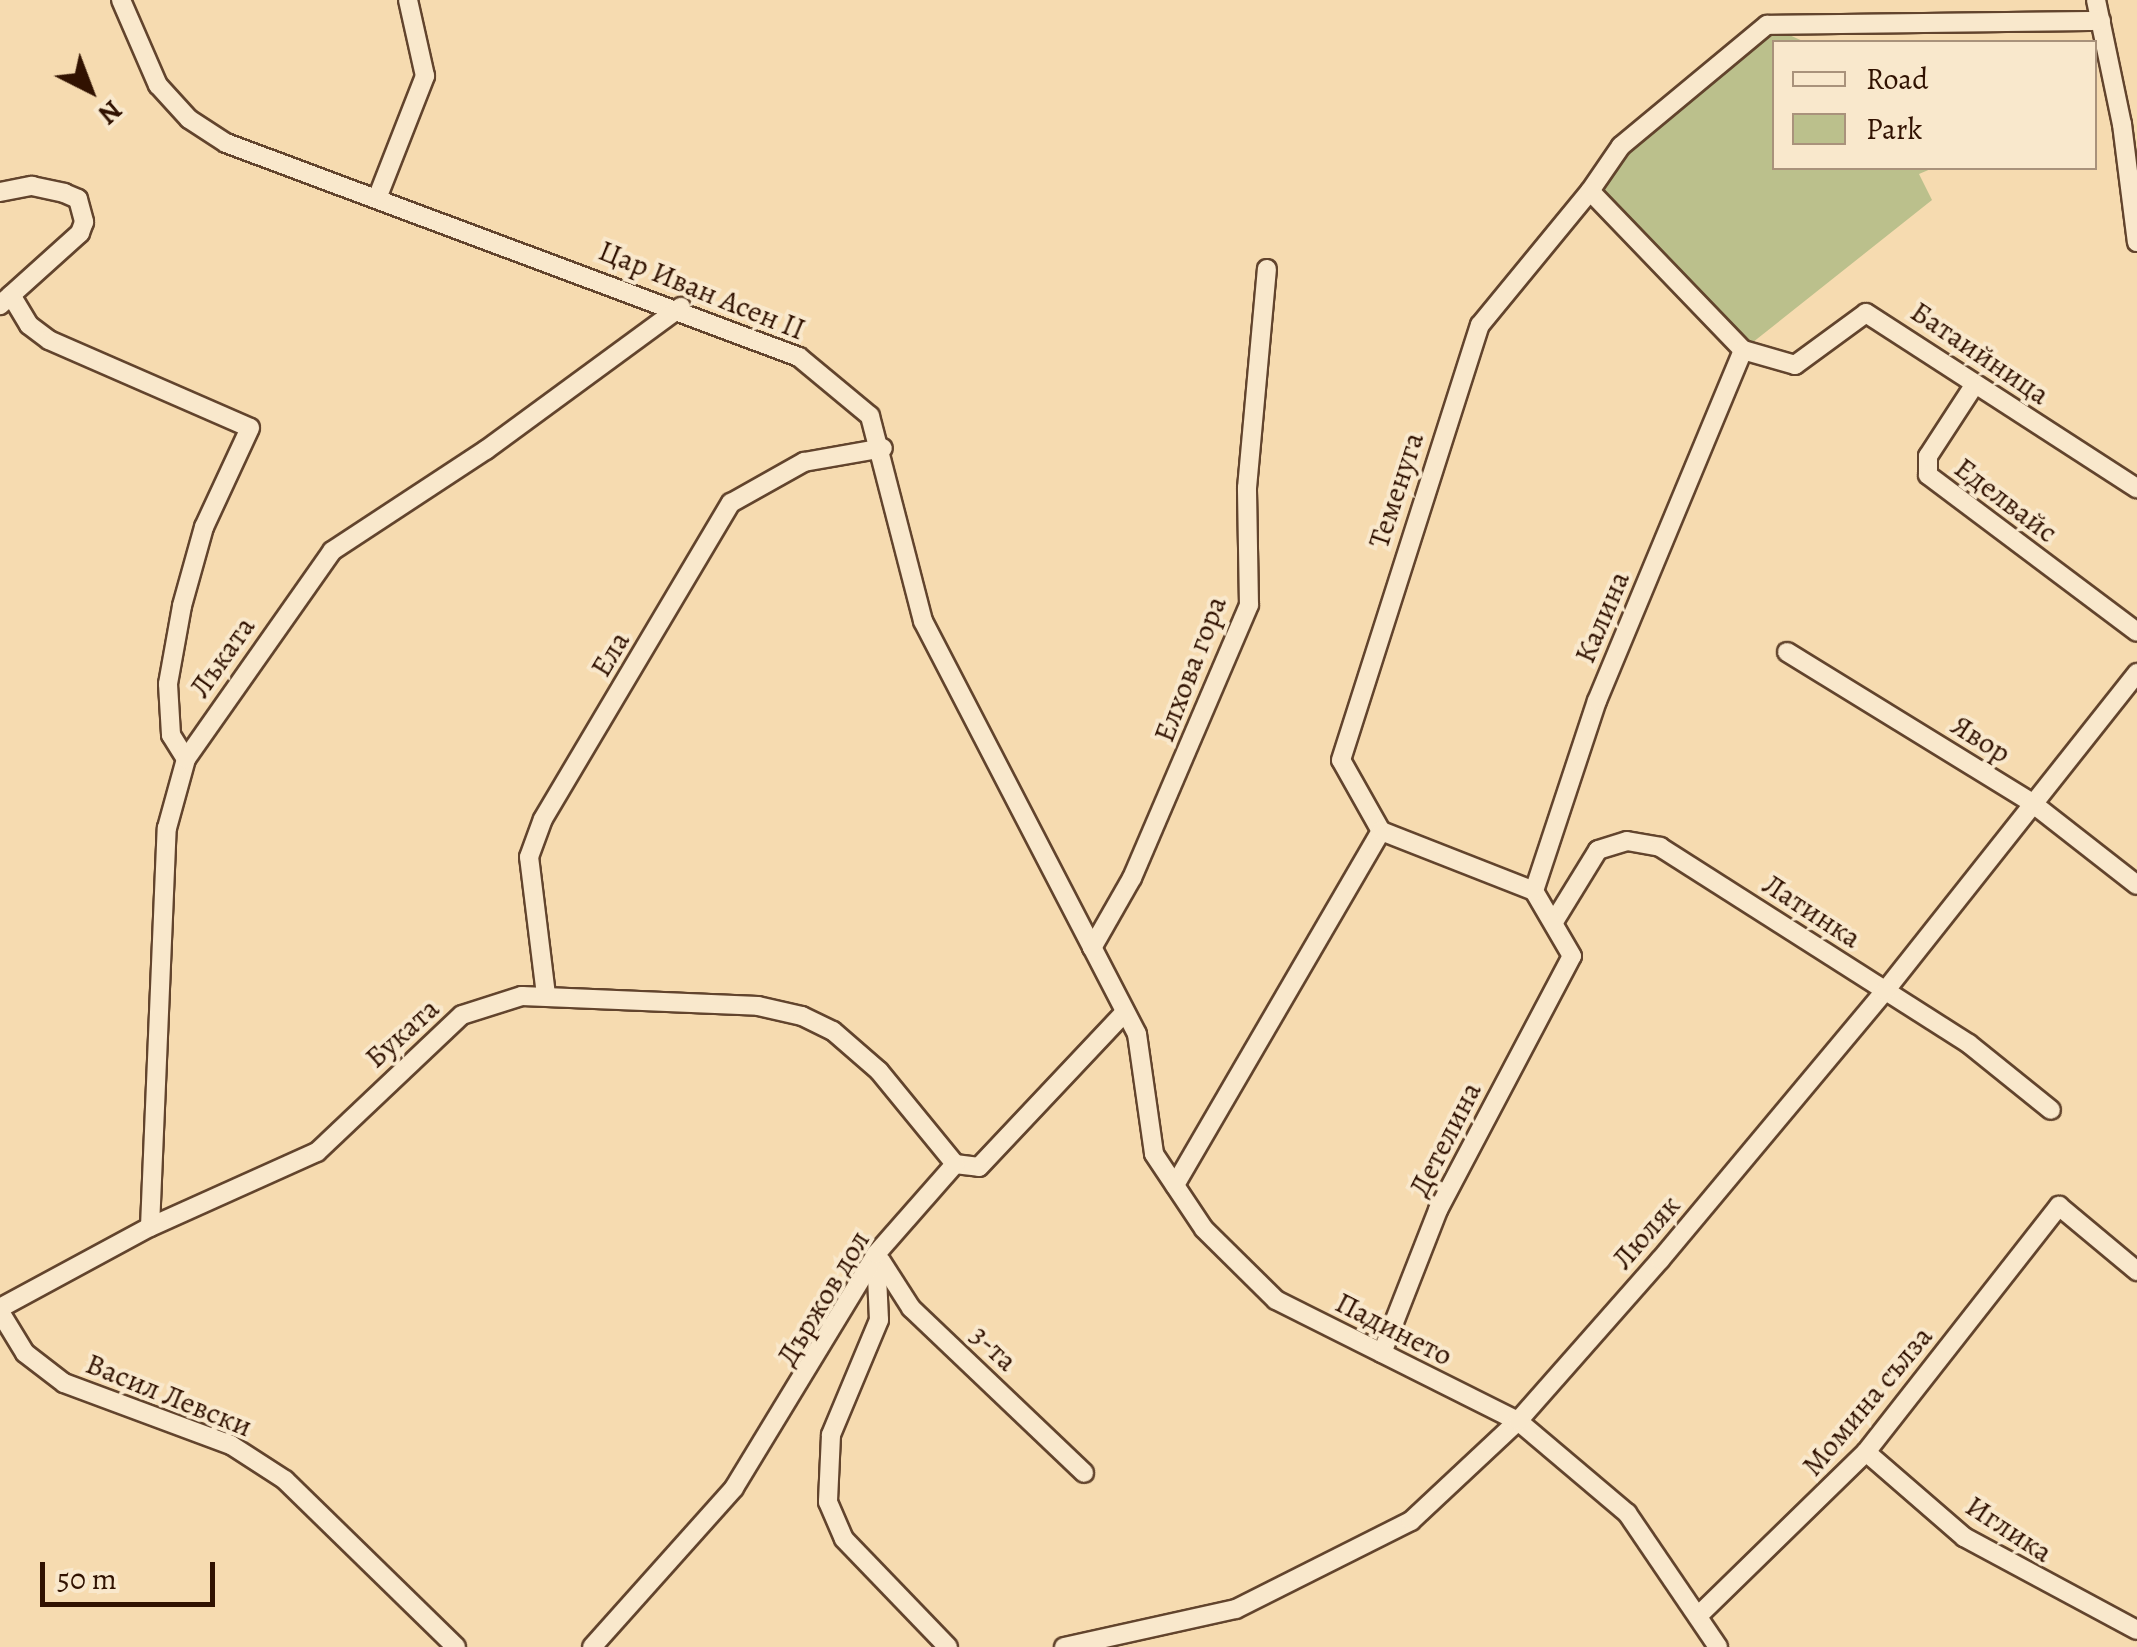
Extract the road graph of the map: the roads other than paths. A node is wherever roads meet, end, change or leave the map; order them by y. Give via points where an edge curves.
1 (121, 0) edge
2 (408, 0) edge
3 (2096, 0) edge
4 (2101, 21) junction
5 (1590, 191) junction
6 (0, 192) edge
7 (378, 196) junction
8 (2137, 242) edge
9 (1267, 270) dead end
10 (5, 300) edge
11 (681, 307) junction
12 (1743, 350) junction
13 (1975, 384) junction
14 (883, 448) junction
15 (2137, 488) edge
16 (2137, 632) edge
17 (1787, 652) dead end
18 (2137, 673) edge
19 (186, 759) junction
20 (2032, 803) junction
21 (1381, 831) junction
22 (2137, 884) edge
23 (1534, 891) junction
24 (1554, 920) junction
25 (1092, 948) junction
26 (1885, 991) junction
27 (546, 995) junction
28 (1126, 1012) junction
29 (2051, 1110) dead end
30 (956, 1164) junction
31 (1174, 1186) junction
32 (150, 1227) junction
33 (876, 1254) junction
34 (2137, 1271) edge
35 (0, 1310) edge
36 (1382, 1354) junction
37 (1518, 1421) junction
38 (1866, 1452) junction
39 (1084, 1473) dead end
40 (1699, 1614) junction
41 (2137, 1630) edge
42 (456, 1647) edge
43 (592, 1647) edge
44 (948, 1647) edge
45 (1064, 1647) edge
46 (1718, 1647) edge

1 - 7 street, Цар Иван Асен II via 158,85 189,119 226,143
2 - 7 street via 426,76
3 - 4 street
4 - 5 street, Теменуга via 1766,25 1621,146
4 - 8 street
5 - 12 street
5 - 21 street, Теменуга via 1480,325 1369,657 1341,760
6 - 10 street via 32,186 78,199 84,209 80,234
7 - 11 street, Цар Иван Асен II
9 - 25 street, Елхова гора via 1247,488 1249,604 1132,878
10 - 19 street via 48,340 250,428 204,527 182,606 168,684 171,735
11 - 14 street, Цар Иван Асен II via 799,356 870,416
11 - 19 street, Лъката via 332,552
12 - 13 street, Батаийница via 1795,365 1866,313
12 - 23 street, Калина via 1597,701
13 - 15 street, Батаийница
13 - 16 street, Еделвайс via 1928,456 1928,475
14 - 25 street, Цар Иван Асен II via 923,621
14 - 27 street, Ела via 804,462 731,503 543,819 529,856
17 - 20 street, Явор
18 - 20 street, Люляк
19 - 32 street, Лъката via 167,828
20 - 22 street, Явор
20 - 26 street, Люляк
21 - 23 street
21 - 31 street
23 - 24 street
24 - 26 street, Латинка via 1598,850 1627,841 1660,847
24 - 36 street, Детелина via 1572,956 1438,1210
25 - 28 street, Цар Иван Асен II
26 - 29 street, Латинка via 1969,1044
26 - 37 street, Люляк
27 - 30 street, Буката via 758,1006 802,1016 879,1071
27 - 32 street, Буката via 499,999 462,1015 317,1152
28 - 30 street, Държов дол via 979,1167
28 - 31 street, Падинето via 1137,1034 1154,1154
30 - 33 street, Държов дол
31 - 36 street, Падинето via 1204,1229 1276,1300
32 - 35 street, Буката
33 - 39 street, 3-та via 911,1308
33 - 43 street, Държов дол via 734,1488
33 - 44 street via 880,1320 830,1435 828,1502 850,1547
34 - 38 street, Момина сълза via 2060,1206
35 - 42 street, Васил Левски via 19,1346 64,1383 231,1444 285,1480
36 - 37 street, Падинето
37 - 40 street, Падинето via 1628,1513
37 - 45 street, Люляк via 1411,1521 1236,1609
38 - 40 street, Момина сълза
38 - 41 street, Иглика via 1964,1538 2024,1576
40 - 46 street, Падинето

